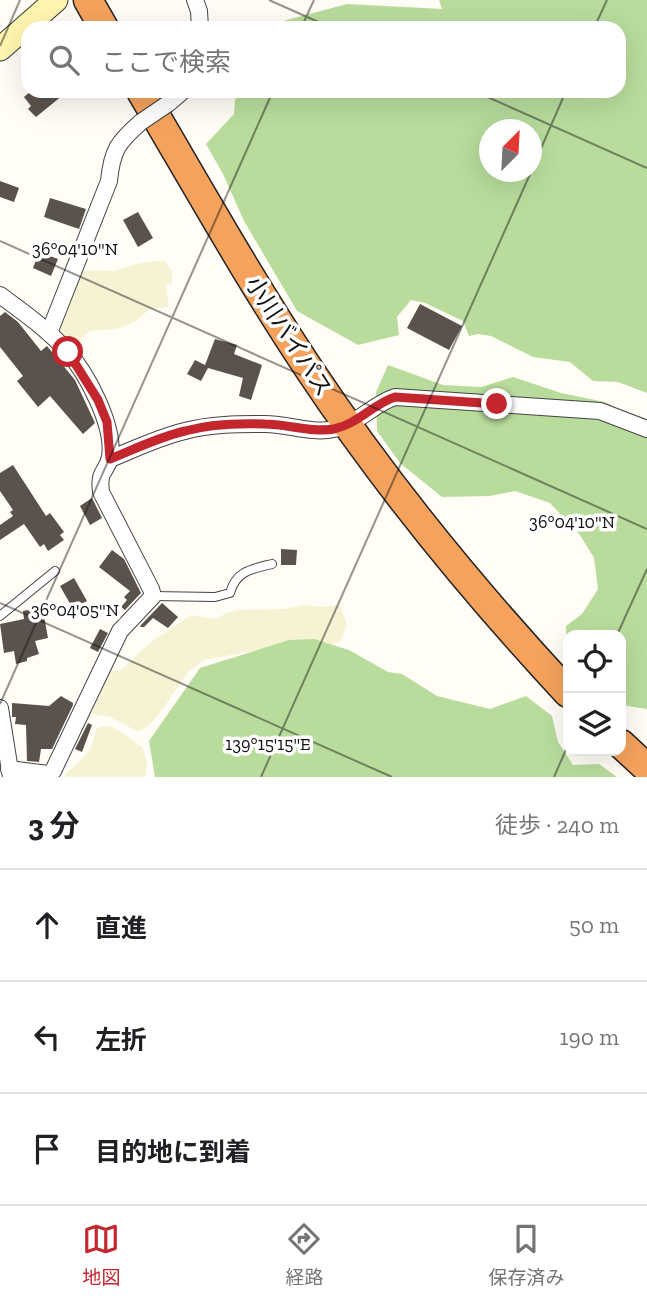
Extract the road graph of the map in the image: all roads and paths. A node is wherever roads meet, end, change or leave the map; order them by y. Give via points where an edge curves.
1 (56, 0) edge
2 (88, 0) edge
3 (195, 0) edge
4 (32, 21) edge
5 (100, 21) edge
6 (200, 21) edge
7 (21, 31) edge
8 (0, 49) edge
9 (145, 98) edge
10 (175, 98) edge
11 (0, 295) edge
12 (50, 333) junction
13 (348, 425) junction
14 (647, 429) edge
15 (110, 459) junction
16 (272, 564) dead end
17 (55, 571) dead end
18 (153, 596) junction
19 (0, 616) edge
20 (563, 687) edge
21 (0, 708) edge
22 (626, 749) edge
23 (647, 768) edge
24 (10, 773) edge

1 - 4 main road
2 - 5 highway
3 - 6 street
7 - 8 main road
9 - 13 highway, 小川バイパス via 270,307
10 - 12 street, bridge via 117,146
11 - 12 street
12 - 15 street via 68,352 98,400 107,422
13 - 14 street via 395,397 600,411
13 - 15 street via 325,431 288,424 187,430
13 - 20 highway, 小川バイパス via 464,577
15 - 18 street via 99,478 101,492
16 - 18 lane via 251,569 233,580 229,593 215,597
17 - 19 lane
18 - 24 street via 120,631 53,771
21 - 24 street
22 - 23 highway

